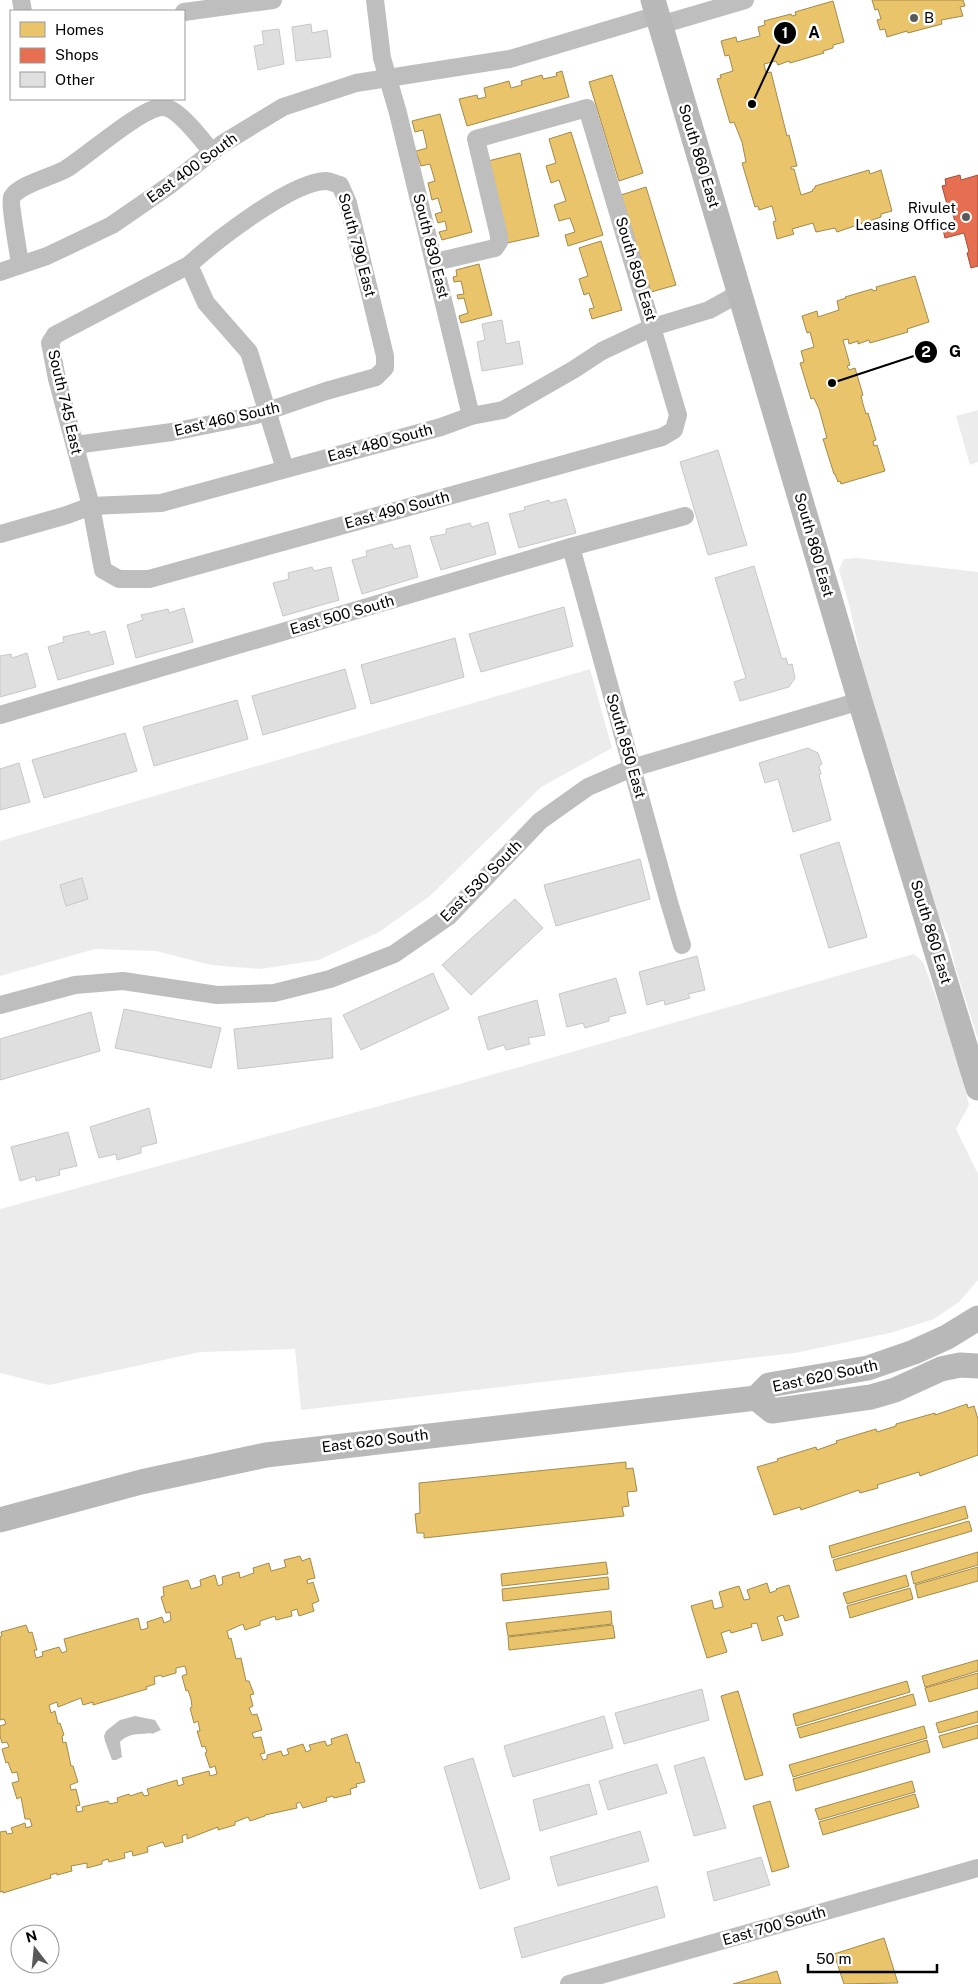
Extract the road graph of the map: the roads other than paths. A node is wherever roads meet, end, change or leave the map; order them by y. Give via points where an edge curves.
1 (272, 0) edge
2 (375, 0) edge
3 (745, 0) edge
4 (185, 12) edge
5 (657, 13) edge
6 (388, 78) junction
7 (212, 152) junction
8 (435, 262) junction
9 (20, 265) junction
10 (189, 265) junction
11 (0, 272) edge
12 (740, 293) junction
13 (653, 327) junction
14 (376, 377) joint
15 (268, 412) junction
16 (472, 416) junction
17 (674, 430) joint
18 (75, 445) junction
19 (285, 469) junction
20 (91, 506) junction
21 (685, 516) dead end
22 (0, 534) edge
23 (571, 548) junction
24 (119, 580) joint
25 (860, 701) junction
26 (0, 715) edge
27 (632, 768) junction
28 (682, 945) dead end
29 (0, 1005) edge
30 (978, 1088) edge
31 (978, 1318) edge
32 (978, 1366) edge
33 (756, 1398) junction
34 (0, 1520) edge
35 (978, 1868) edge
36 (569, 1984) edge

1 - 4 street
2 - 6 street, South 830 East via 382,58
3 - 5 street, East 400 South
5 - 6 street, East 400 South via 510,59
5 - 12 street, South 860 East
6 - 7 street, East 400 South via 356,83 283,107
6 - 8 street, South 830 East
7 - 9 street, East 400 South via 112,225 47,256
7 - 9 street via 176,112 163,107 146,112 65,169 17,191 11,199 11,212
8 - 13 street, South 850 East via 495,248 499,242 476,139 587,108
8 - 16 street, South 830 East
9 - 11 street, East 400 South
10 - 14 street, South 790 East via 208,247 252,216 299,188 326,181 340,185 348,203 385,356 385,368
10 - 15 street via 206,303 250,352
10 - 18 street, South 745 East via 55,335 50,343 52,356
12 - 13 street, East 480 South via 709,310
12 - 25 street, South 860 East
13 - 16 street, East 480 South via 602,351 503,410
13 - 17 street, South 850 East via 678,415
14 - 15 street, East 460 South
15 - 18 street, East 460 South via 172,432
15 - 19 street
16 - 19 street, East 480 South via 440,428
17 - 24 street, East 490 South via 652,440 150,579
18 - 20 street, South 745 East
19 - 20 street, East 480 South via 161,502
20 - 22 street, East 480 South
20 - 24 street, South 745 East via 103,570
21 - 23 street, East 500 South
23 - 26 street, East 500 South
23 - 27 street, South 850 East
25 - 27 street, East 530 South
25 - 30 street, South 860 East
27 - 28 street, South 850 East
27 - 29 street, East 530 South via 588,786 540,821 449,916 402,949 330,979 274,993 217,995 123,981 75,985
31 - 33 street, East 620 South via 914,1352 868,1368 770,1385
32 - 33 street, East 620 South via 941,1369 871,1397 772,1411
33 - 34 street, East 620 South via 266,1455 141,1482
35 - 36 street, East 700 South

